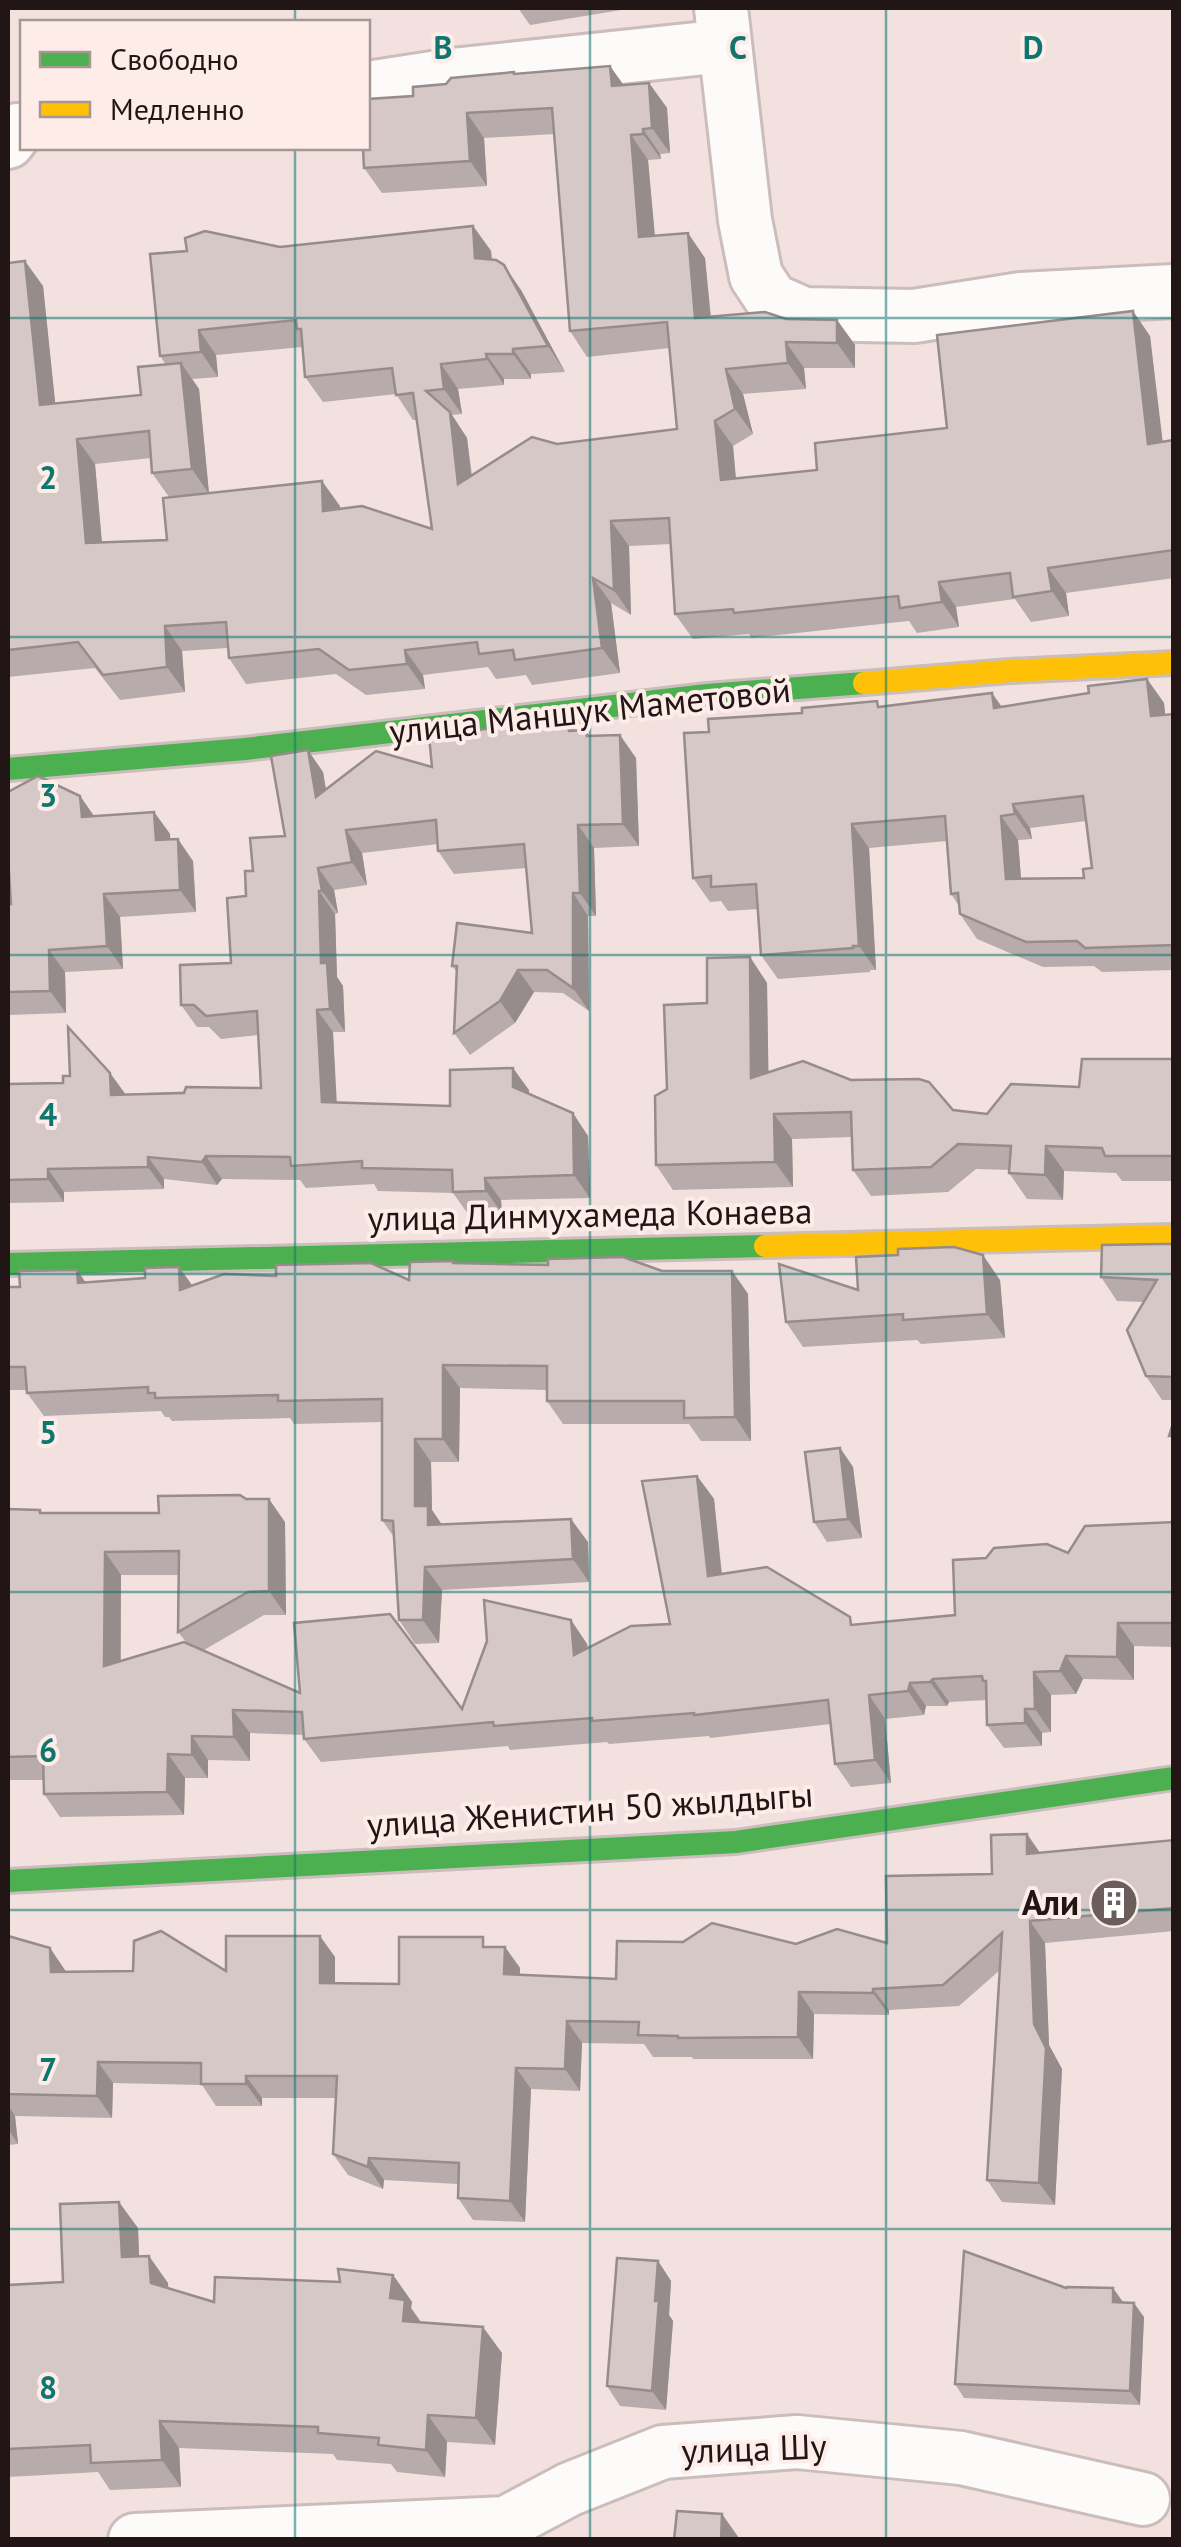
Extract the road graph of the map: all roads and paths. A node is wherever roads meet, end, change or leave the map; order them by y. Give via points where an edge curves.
1 (722, 27) edge
2 (370, 88) edge
3 (1174, 292) edge
4 (1174, 663) edge
5 (8, 769) edge
6 (1174, 1236) edge
7 (8, 1264) edge
8 (1174, 1778) edge
9 (8, 1881) edge
10 (1144, 2499) dead end
11 (135, 2540) edge

1 - 2 street
1 - 3 street via 748,238 756,276 772,300 804,314 914,316 1021,300
4 - 5 street, улица Маншук Маметовой via 726,694
6 - 7 street, улица Динмухамеда Конаева
8 - 9 street, улица Женистин 50 жылдыгы via 736,1842
10 - 11 street, улица Шу via 961,2458 796,2442 663,2452 506,2523

